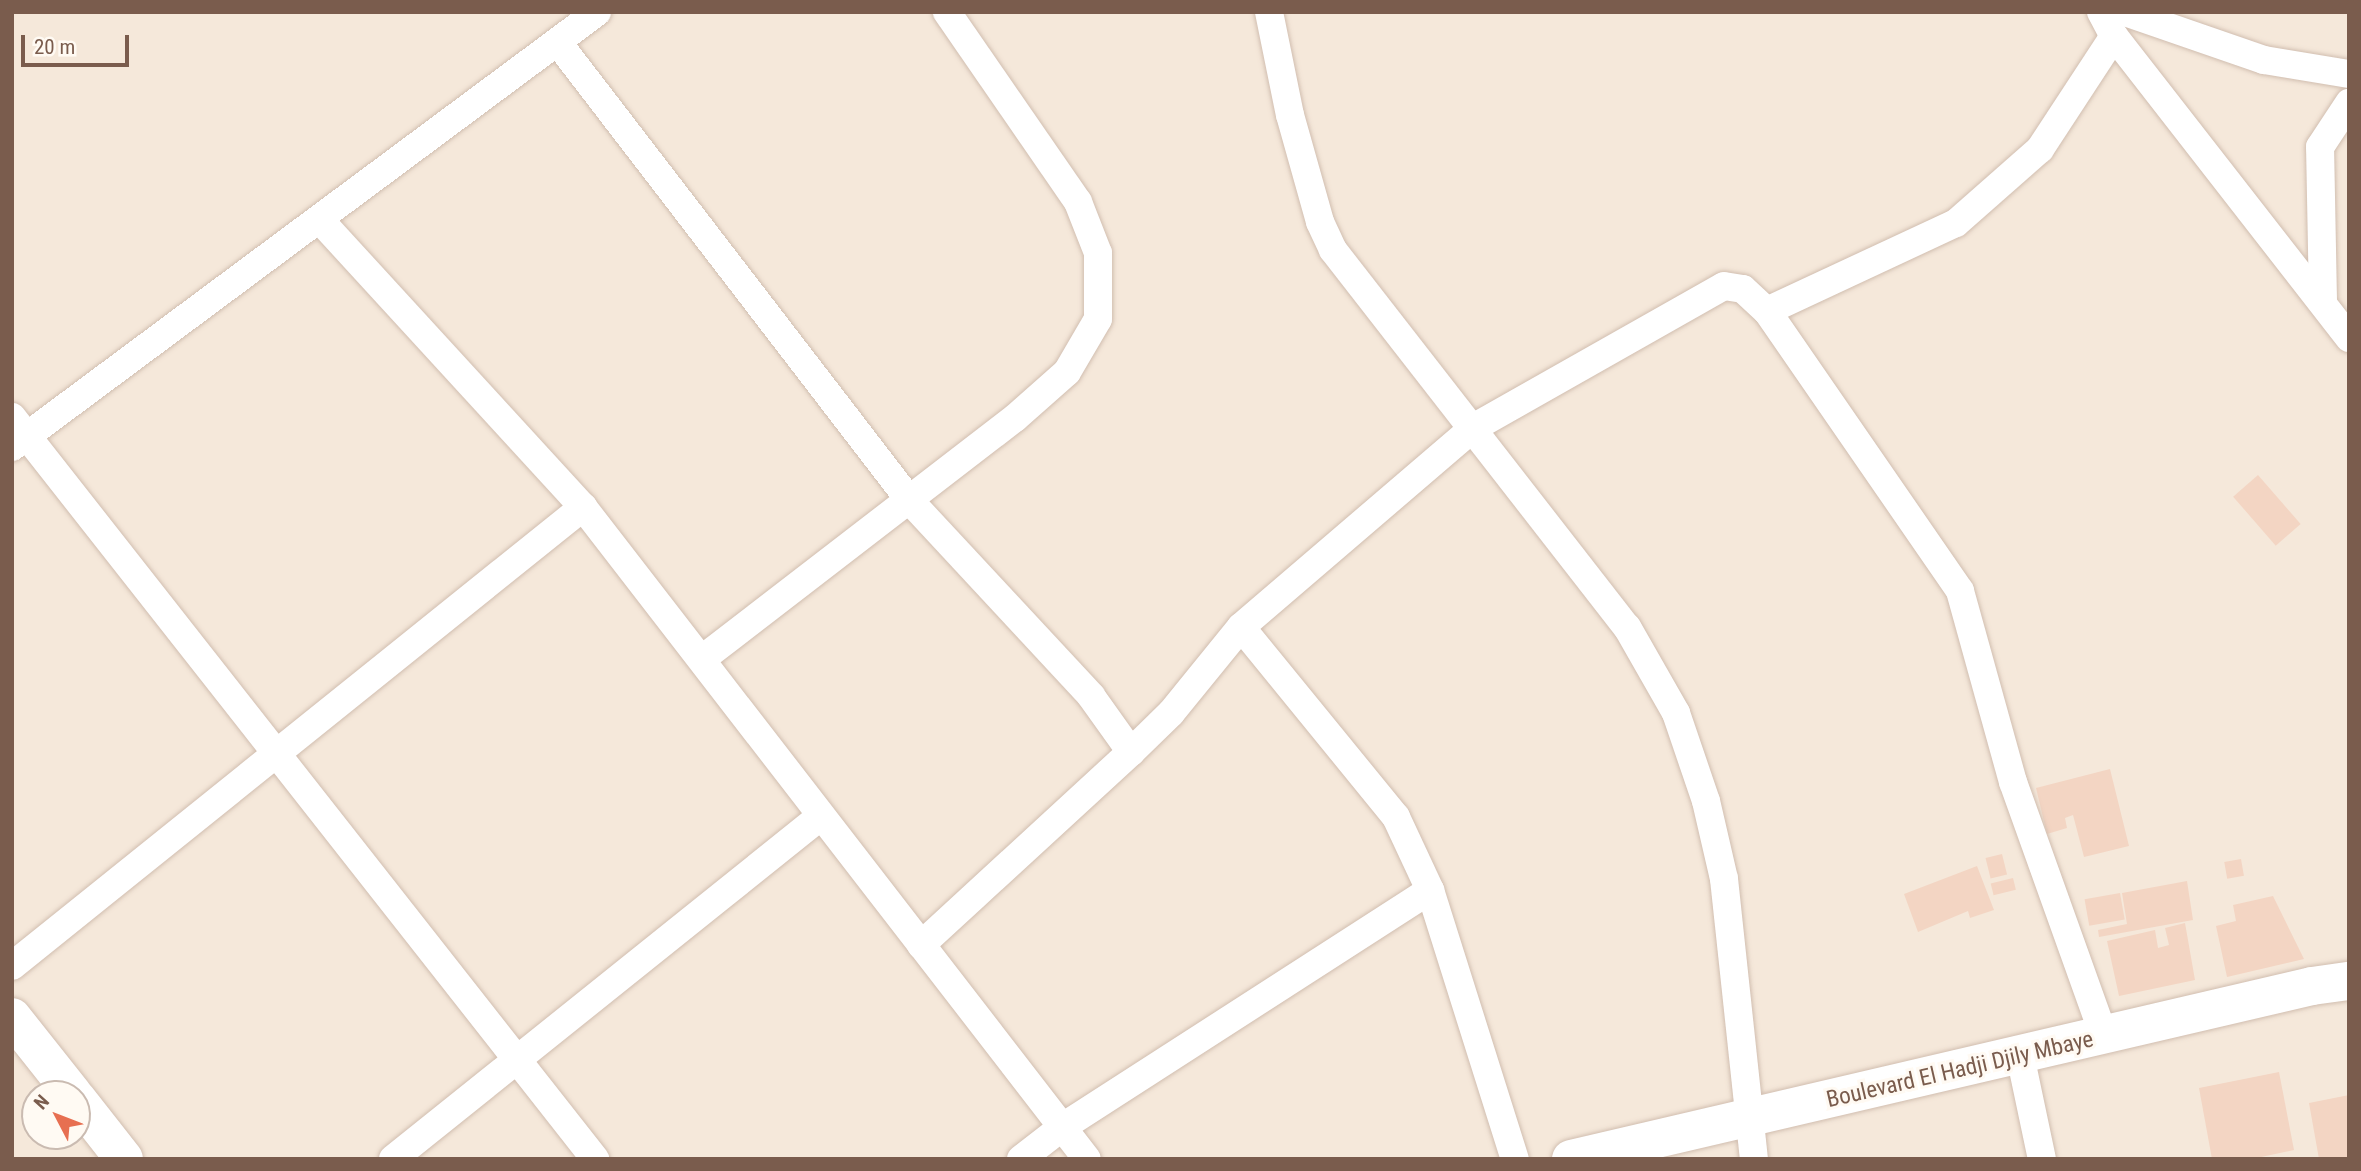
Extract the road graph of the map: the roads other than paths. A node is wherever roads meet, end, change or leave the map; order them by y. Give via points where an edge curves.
1 (597, 12) edge
2 (947, 12) edge
3 (1269, 12) edge
4 (2114, 20) edge
5 (559, 44) junction
6 (2349, 74) edge
7 (2349, 103) edge
8 (320, 220) junction
9 (2323, 301) junction
10 (1767, 311) junction
11 (2349, 338) edge
12 (1474, 428) junction
13 (17, 433) edge
14 (911, 502) junction
15 (583, 507) junction
16 (1241, 627) junction
17 (702, 659) junction
18 (1131, 752) junction
19 (275, 753) junction
20 (821, 816) junction
21 (1430, 890) junction
22 (921, 946) junction
23 (12, 966) edge
24 (2349, 981) edge
25 (12, 1017) edge
26 (2104, 1036) junction
27 (2020, 1055) junction
28 (518, 1060) junction
29 (62, 1080) edge
30 (91, 1117) edge
31 (1751, 1120) junction
32 (1061, 1128) junction
33 (124, 1159) edge
34 (393, 1159) edge
35 (595, 1159) edge
36 (1021, 1159) edge
37 (1087, 1159) edge
38 (1515, 1159) edge
39 (1572, 1159) edge
40 (1754, 1159) edge
41 (2042, 1159) edge

1 - 5 street
2 - 14 street via 1078,202 1098,253 1100,290 1094,329 1067,372
3 - 12 street via 1290,115 1320,222 1333,250
4 - 6 street via 2264,60
4 - 9 street
4 - 10 street via 2040,149 1956,223
5 - 8 street
5 - 14 street
7 - 9 street via 2320,147
8 - 13 street
8 - 15 street
9 - 11 street
10 - 12 street via 1743,289 1724,286
10 - 26 street via 1960,591 2012,782
12 - 16 street
12 - 31 street via 1627,627 1676,713 1706,801 1724,879
13 - 19 street
14 - 17 street
14 - 18 street via 1091,696
15 - 17 street
15 - 19 street
16 - 18 street via 1171,713
16 - 21 street via 1396,817
17 - 20 street
18 - 22 street
19 - 23 street
19 - 28 street
20 - 22 street
20 - 28 street
21 - 32 street
21 - 38 street
22 - 32 street
24 - 26 main road, Boulevard El Hadji Djily Mbaye
25 - 29 main road
26 - 27 main road, Boulevard El Hadji Djily Mbaye
27 - 31 main road, Boulevard El Hadji Djily Mbaye
27 - 41 street
28 - 34 street
28 - 35 street
30 - 33 main road
31 - 39 main road, Boulevard El Hadji Djily Mbaye
31 - 40 street
32 - 36 street
32 - 37 street

